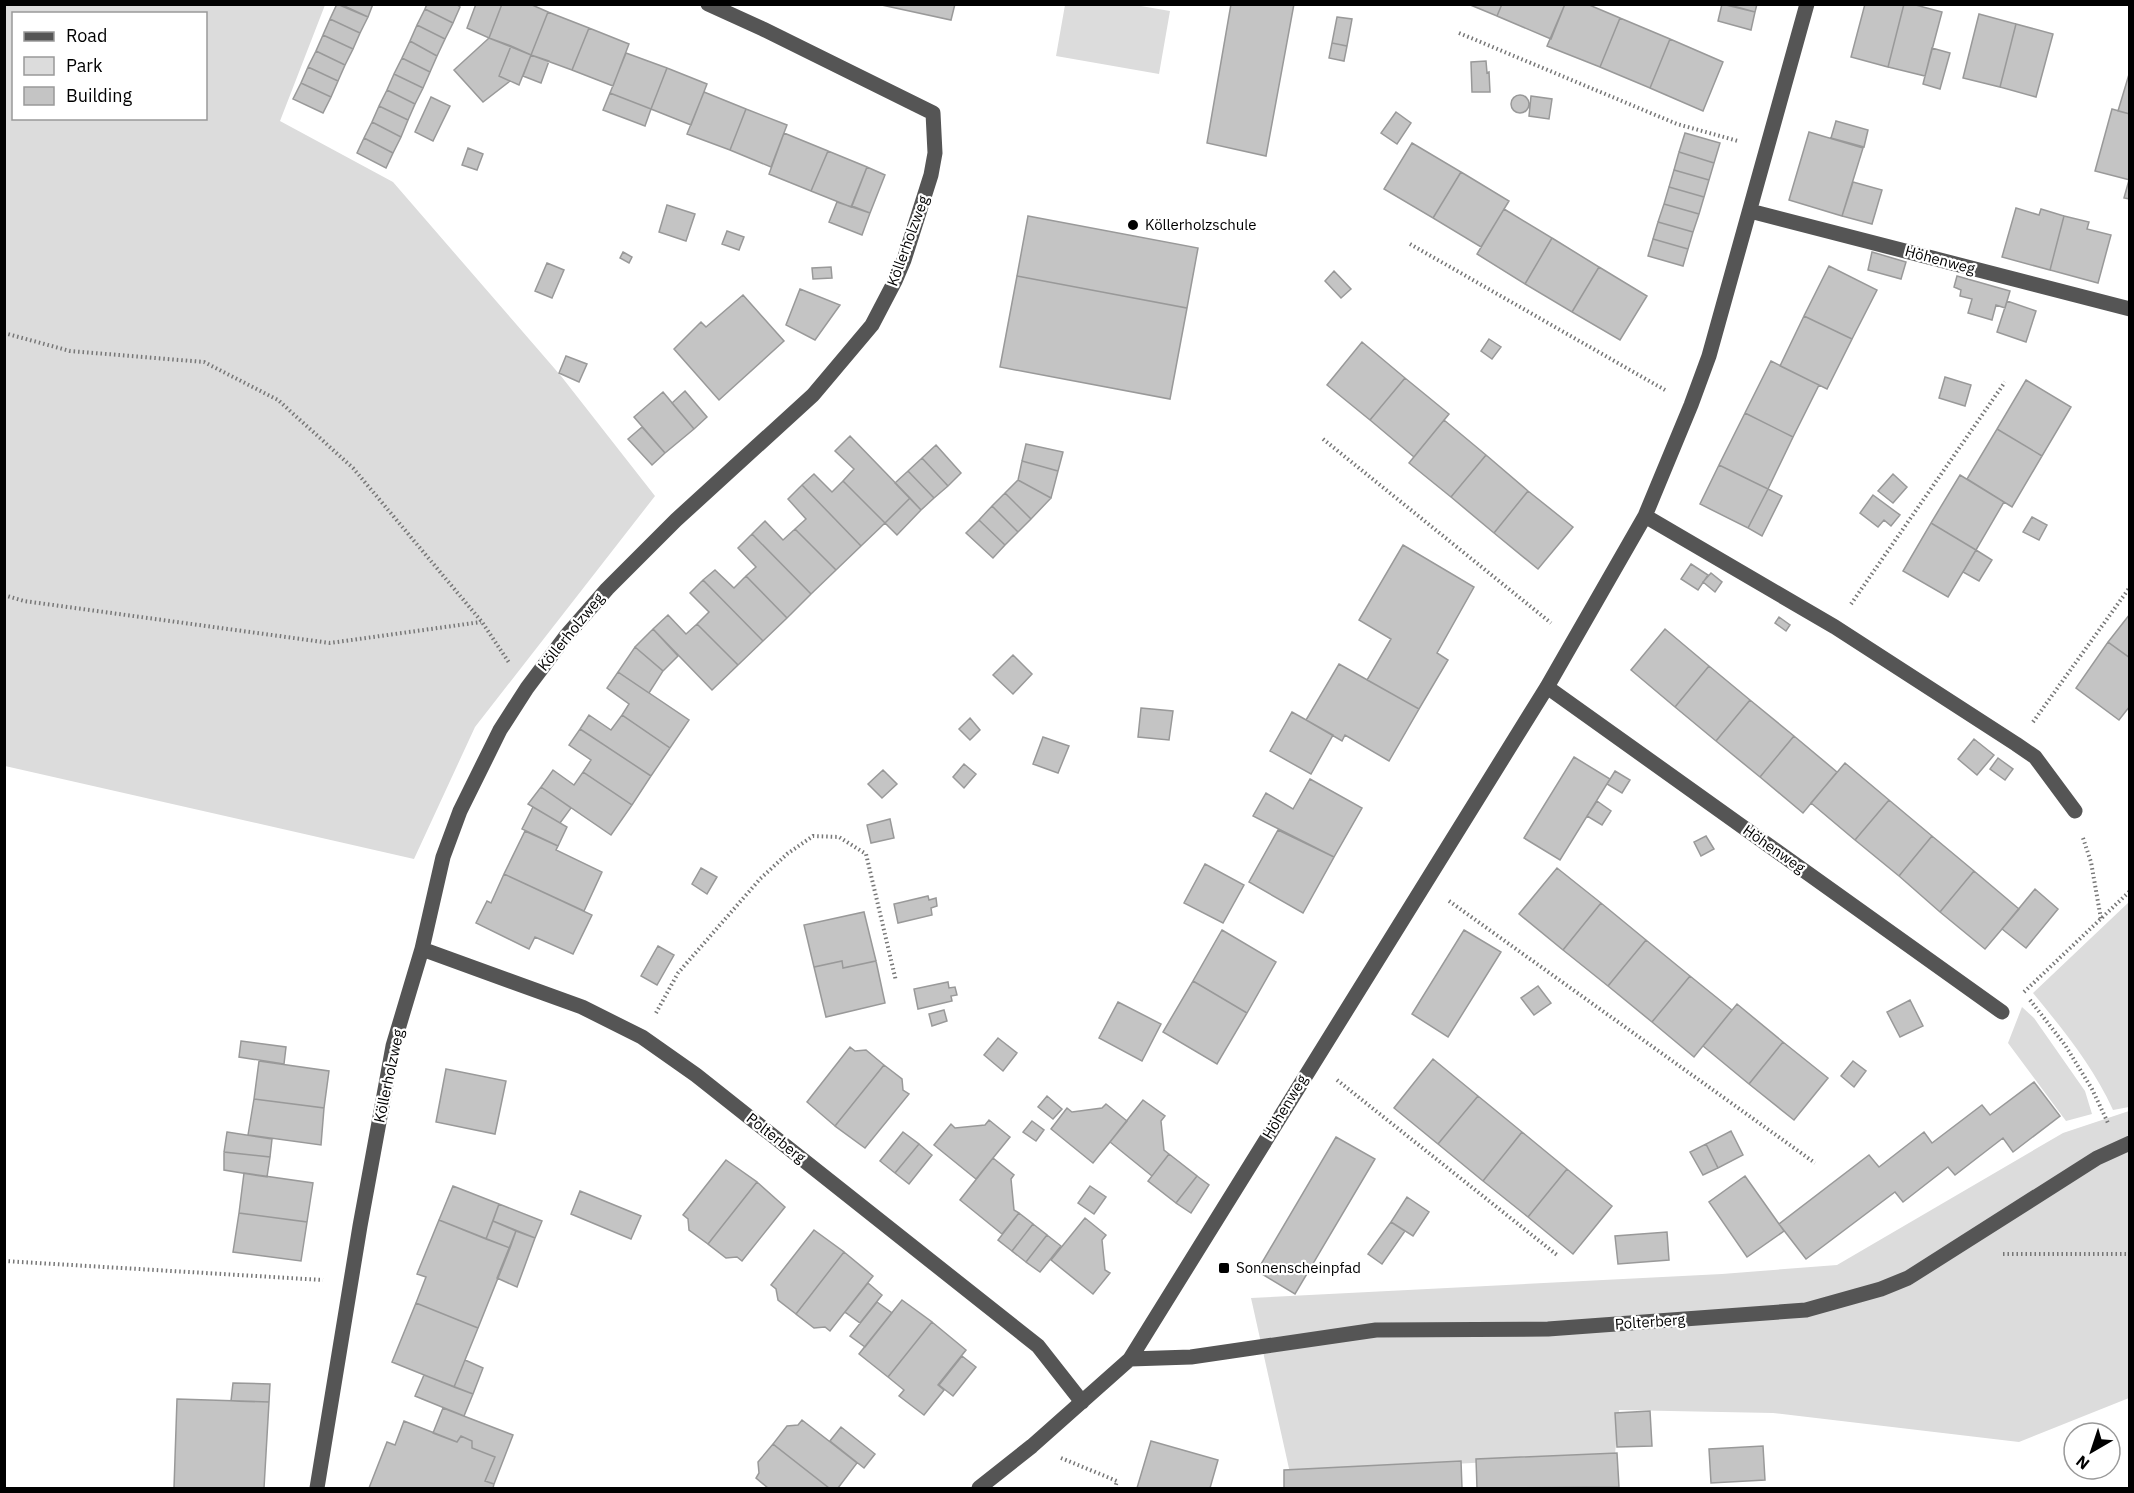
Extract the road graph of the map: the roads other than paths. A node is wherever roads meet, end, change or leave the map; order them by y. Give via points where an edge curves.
1 (708, 4) edge
2 (1807, 4) edge
3 (1750, 211) junction
4 (2130, 309) edge
5 (1645, 516) junction
6 (1546, 687) junction
7 (2075, 811) road end
8 (422, 949) junction
9 (2002, 1011) road end
10 (2125, 1145) edge
11 (1130, 1359) junction
12 (1082, 1402) junction
13 (317, 1488) edge
14 (979, 1488) edge

1 - 8 street, Köllerholzweg via 933,113 935,153 931,175 896,282 865,334 813,394 607,589 527,688 500,730 460,811 443,857
2 - 3 street, Höhenweg
3 - 4 street, Höhenweg
3 - 5 street, Höhenweg via 1709,356
5 - 6 street, Höhenweg
5 - 7 street via 1835,627 2035,757
6 - 9 street, Höhenweg
6 - 11 street, Höhenweg
8 - 12 street, Polterberg via 582,1007 642,1037 696,1075 1038,1346
8 - 13 street, Köllerholzweg via 393,1046
10 - 11 street, Polterberg via 2097,1158 1908,1278 1806,1310 1548,1329 1376,1330 1191,1357
11 - 12 street, Höhenweg
12 - 14 street, Höhenweg

